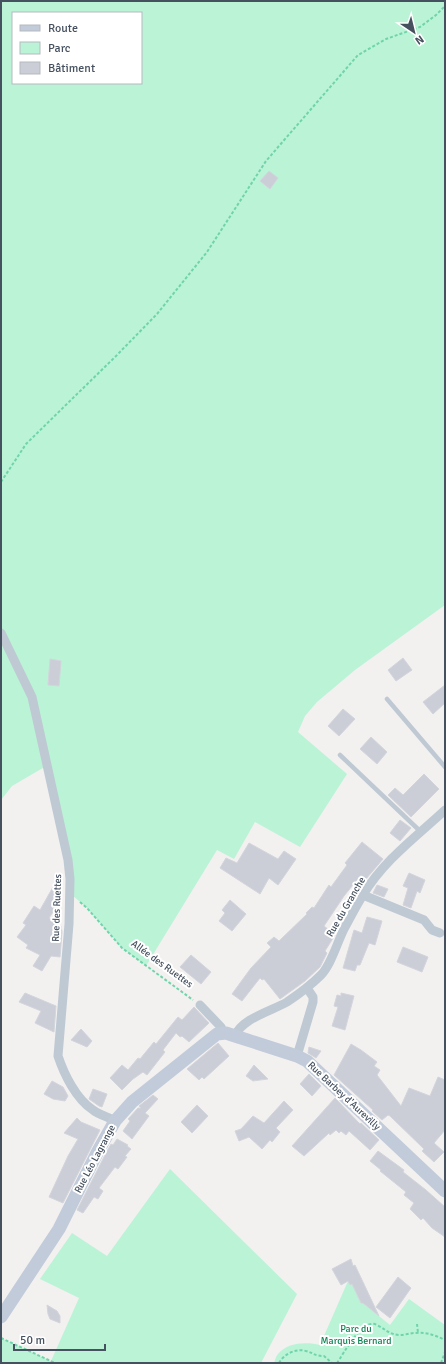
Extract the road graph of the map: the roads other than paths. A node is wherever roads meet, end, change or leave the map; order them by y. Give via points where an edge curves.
1 (1, 633) edge
2 (386, 699) dead end
3 (340, 755) dead end
4 (445, 767) edge
5 (445, 810) edge
6 (420, 831) junction
7 (363, 895) junction
8 (440, 933) dead end
9 (307, 988) junction
10 (200, 1005) road end
11 (229, 1034) junction
12 (297, 1056) junction
13 (115, 1121) junction
14 (445, 1191) edge
15 (1, 1317) edge

1 - 13 street, Rue des Ruettes via 32,697 68,860 71,894 58,1056 65,1076 88,1107
2 - 4 lane
3 - 6 lane
5 - 6 street, Rue du Granche
6 - 7 street, Rue du Granche via 387,863
7 - 8 street via 424,920 432,930
7 - 9 street, Rue du Granche via 325,970
9 - 11 street, Rue du Granche
9 - 12 street via 313,1002
10 - 11 street
11 - 12 street, Rue Barbey d'Aurevilly
11 - 13 street, Rue Léo Lagrange via 214,1036 132,1102
12 - 14 street, Rue Barbey d'Aurevilly via 307,1062
13 - 15 street, Rue Léo Lagrange via 59,1229

